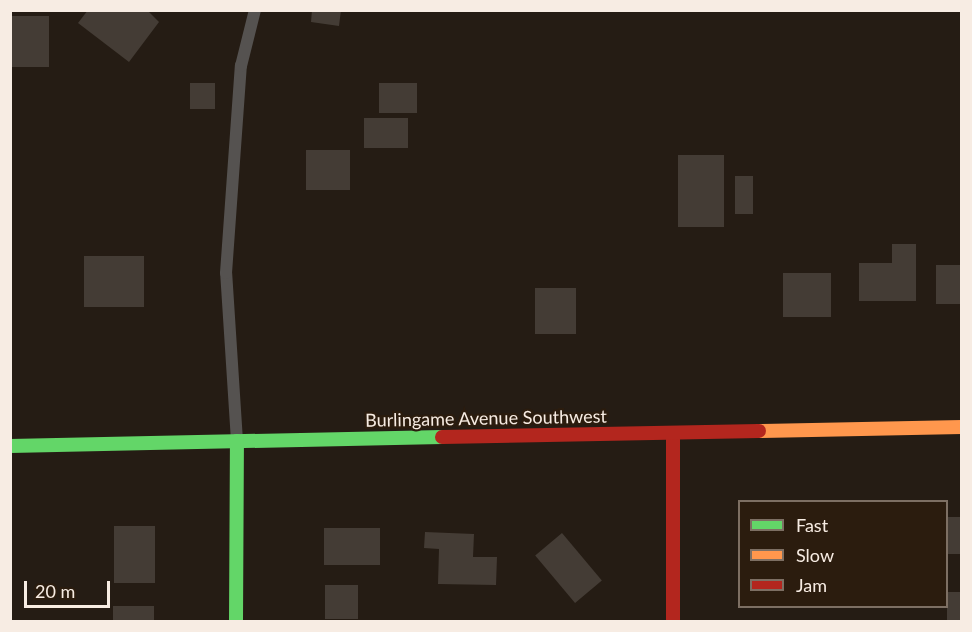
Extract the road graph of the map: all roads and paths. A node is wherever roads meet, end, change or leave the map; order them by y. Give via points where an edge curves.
1 (255, 10) edge
2 (962, 427) edge
3 (673, 433) junction
4 (237, 441) junction
5 (10, 447) edge
6 (236, 621) edge
7 (674, 621) edge

1 - 4 lane via 240,66 226,273
2 - 3 street, Burlingame Avenue Southwest
3 - 4 street, Burlingame Avenue Southwest
3 - 7 street
4 - 5 street, Burlingame Avenue Southwest
4 - 6 street

